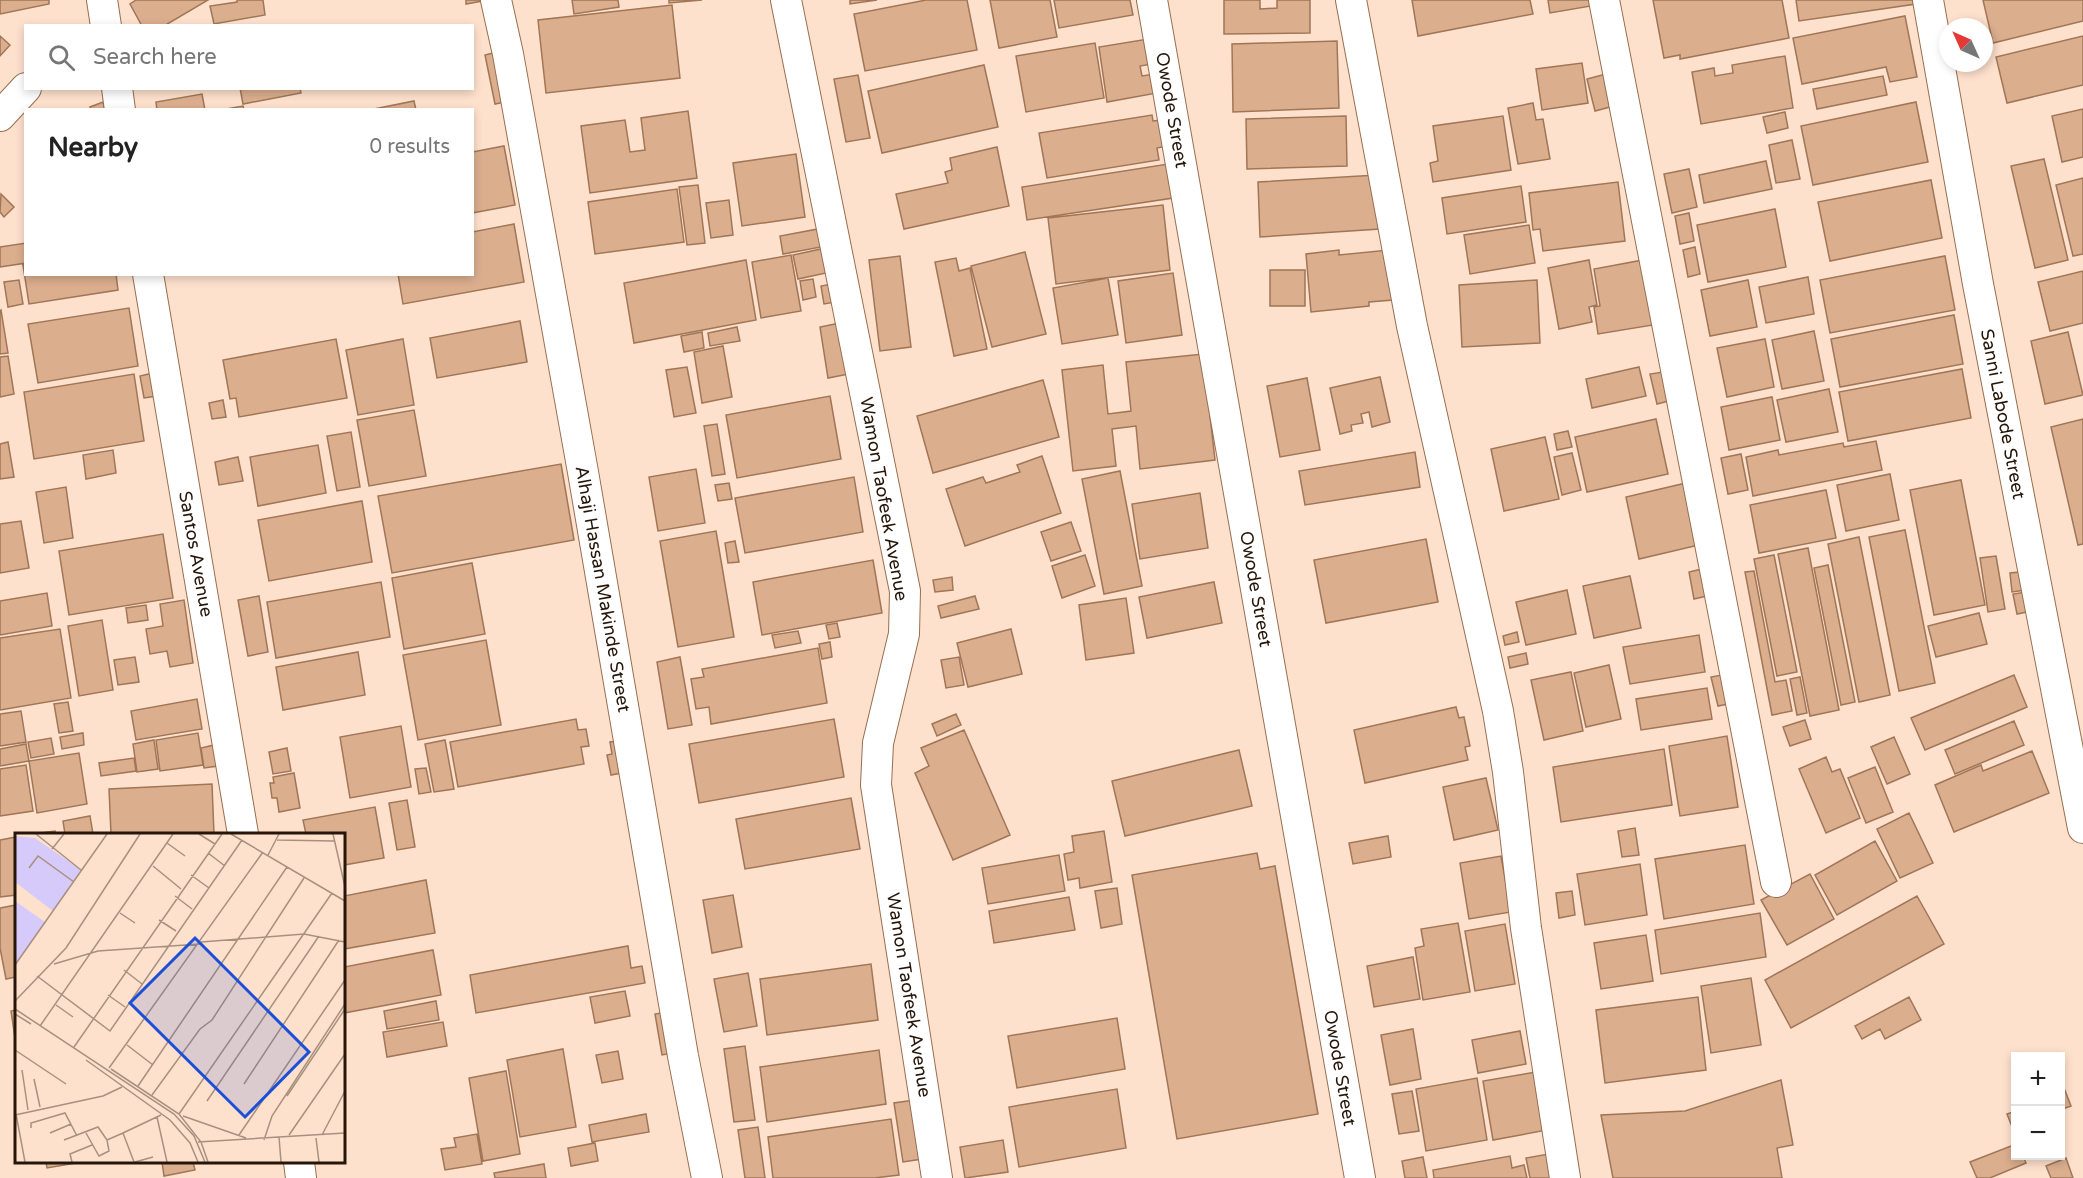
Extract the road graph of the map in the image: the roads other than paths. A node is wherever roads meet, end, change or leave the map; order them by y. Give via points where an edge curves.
1 (496, 0) edge
2 (786, 0) edge
3 (1152, 0) edge
4 (1351, 0) edge
5 (1604, 0) edge
6 (1928, 0) edge
7 (24, 90) edge
8 (117, 90) edge
9 (120, 108) edge
10 (0, 116) edge
11 (148, 276) edge
12 (2083, 828) edge
13 (243, 833) edge
14 (1776, 882) dead end
15 (299, 1163) edge
16 (302, 1178) edge
17 (707, 1178) edge
18 (937, 1178) edge
19 (1360, 1178) edge
20 (1565, 1178) edge

1 - 17 street, Alhaji Hassan Makinde Street
2 - 18 street, Wamon Taofeek Avenue via 905,591 904,634 878,744 876,785
3 - 19 street, Owode Street
4 - 20 street via 1412,326 1498,711 1526,928
5 - 14 street
6 - 12 street, Sanni Labode Street via 1954,157
7 - 10 street
8 - 9 street
11 - 13 street, Santos Avenue
15 - 16 street

